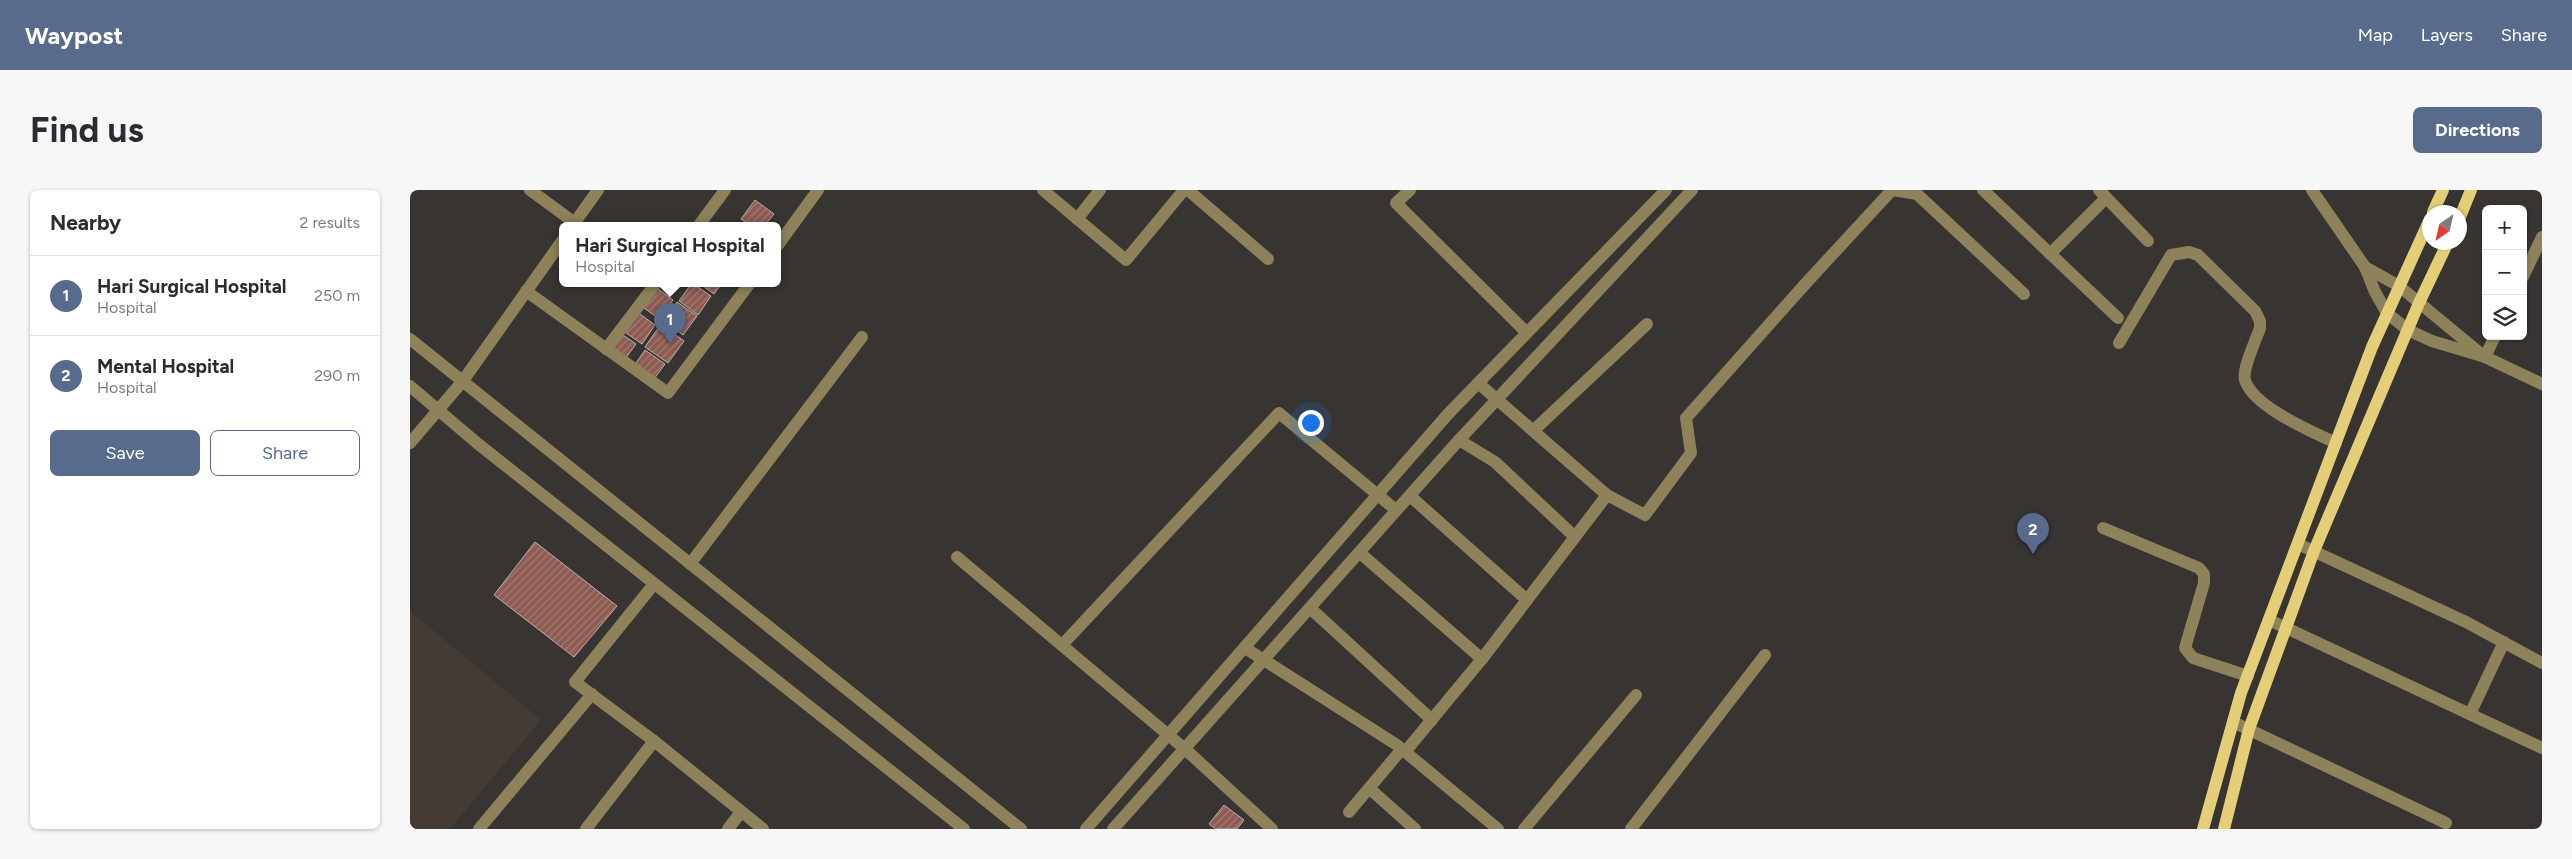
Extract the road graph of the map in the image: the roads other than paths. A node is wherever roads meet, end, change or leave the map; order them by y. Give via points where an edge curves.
1 (530, 190) edge
2 (598, 190) edge
3 (725, 190) edge
4 (818, 190) edge
5 (1043, 190) edge
6 (1100, 190) edge
7 (1184, 190) edge
8 (1188, 190) edge
9 (1666, 190) edge
10 (1692, 190) edge
11 (1893, 190) edge
12 (1983, 190) edge
13 (2312, 190) edge
14 (2443, 190) edge
15 (2471, 190) edge
16 (1405, 191) edge
17 (2102, 194) edge
18 (2436, 205) edge
19 (2465, 205) edge
20 (1078, 219) junction
21 (571, 222) edge
22 (575, 222) edge
23 (701, 222) edge
24 (2422, 236) edge
25 (2542, 237) edge
26 (781, 241) edge
27 (2148, 241) dead end
28 (559, 245) edge
29 (2444, 250) edge
30 (2050, 254) junction
31 (1268, 259) dead end
32 (2365, 267) junction
33 (2527, 269) edge
34 (2399, 286) junction
35 (653, 287) edge
36 (747, 287) edge
37 (526, 291) junction
38 (2024, 294) dead end
39 (2420, 303) junction
40 (2387, 313) junction
41 (2118, 318) dead end
42 (1648, 324) dead end
43 (2408, 330) junction
44 (1526, 332) junction
45 (862, 337) dead end
46 (410, 340) edge
47 (2493, 340) edge
48 (2119, 343) dead end
49 (606, 349) junction
50 (2486, 357) junction
51 (462, 382) junction
52 (1478, 383) junction
53 (2542, 384) edge
54 (410, 386) edge
55 (1497, 399) junction
56 (439, 409) junction
57 (1534, 430) junction
58 (1459, 440) junction
59 (2336, 443) junction
60 (410, 444) edge
61 (1378, 492) junction
62 (1607, 495) junction
63 (1410, 496) junction
64 (1396, 510) junction
65 (2103, 528) dead end
66 (1575, 537) junction
67 (2298, 544) junction
68 (2314, 551) junction
69 (1360, 553) junction
70 (957, 557) dead end
71 (690, 564) junction
72 (654, 584) junction
73 (1527, 600) junction
74 (1310, 608) junction
75 (2269, 620) junction
76 (2285, 627) junction
77 (2504, 642) junction
78 (1062, 646) junction
79 (1246, 648) junction
80 (1765, 655) dead end
81 (1482, 659) junction
82 (1263, 661) junction
83 (2542, 663) edge
84 (2248, 676) junction
85 (592, 694) junction
86 (1636, 695) dead end
87 (2470, 714) junction
88 (1432, 720) junction
89 (2233, 722) junction
90 (2249, 730) junction
91 (1169, 735) junction
92 (654, 741) junction
93 (1185, 748) junction
94 (2542, 748) edge
95 (1404, 751) junction
96 (1370, 789) junction
97 (742, 812) junction
98 (1349, 812) dead end
99 (2446, 823) dead end
100 (950, 825) edge
101 (479, 829) edge
102 (586, 829) edge
103 (728, 829) edge
104 (763, 829) edge
105 (964, 829) edge
106 (1021, 829) edge
107 (1086, 829) edge
108 (1114, 829) edge
109 (1272, 829) edge
110 (1414, 829) edge
111 (1498, 829) edge
112 (1524, 829) edge
113 (1631, 829) edge
114 (2203, 829) edge
115 (2224, 829) edge

1 - 21 street
2 - 22 street
3 - 23 street
4 - 26 street
5 - 20 street
6 - 20 street
7 - 20 street via 1126,260
8 - 31 street
9 - 44 street
10 - 55 street
11 - 38 street via 1916,194
11 - 62 street via 1686,418 1691,453 1645,515
12 - 30 street
13 - 32 street
14 - 18 main road
15 - 19 main road
16 - 44 street via 1396,203
17 - 27 street
17 - 30 street
24 - 34 main road
25 - 33 street
28 - 37 street
29 - 39 main road
30 - 41 street
32 - 34 street
32 - 40 street
34 - 39 street
34 - 40 main road
35 - 49 street
36 - 49 street via 668,393
37 - 49 street
37 - 51 street
39 - 43 main road
39 - 50 street
40 - 43 street
40 - 59 main road
42 - 57 street
43 - 50 street via 2432,341
43 - 68 main road
44 - 52 street
45 - 71 street
46 - 51 street
47 - 50 street
48 - 59 street via 2171,255 2189,252 2198,255 2255,311 2260,321 2245,380 2255,394 2279,415
50 - 53 street
51 - 56 street
51 - 71 street
52 - 55 street
52 - 61 street
54 - 56 street
55 - 57 street
55 - 58 street
56 - 60 street
56 - 72 street
57 - 62 street
58 - 63 street
58 - 66 street via 1495,462
59 - 67 main road
61 - 64 street
61 - 78 street via 1279,413
61 - 79 street
62 - 66 street
63 - 64 street
63 - 73 street
64 - 69 street
65 - 84 street via 2199,568 2204,574 2204,583 2185,648 2193,658
66 - 73 street
67 - 68 street
67 - 75 main road
68 - 76 main road
68 - 77 street
69 - 74 street
69 - 81 street
70 - 78 street
71 - 106 street
72 - 85 street via 576,682
72 - 100 street
73 - 81 street
74 - 82 street
74 - 88 street
75 - 76 street
75 - 84 main road
76 - 87 street
76 - 90 main road
77 - 83 street
77 - 87 street
78 - 91 street
79 - 82 street
79 - 91 street
80 - 113 street
81 - 88 street
82 - 93 street
82 - 95 street
84 - 89 main road
85 - 92 street
85 - 101 street
86 - 112 street
87 - 94 street
88 - 95 street
89 - 90 street
89 - 114 main road
90 - 99 street
90 - 115 main road
91 - 93 street
91 - 107 street
92 - 97 street
92 - 102 street
93 - 108 street
93 - 109 street
95 - 96 street
95 - 111 street
96 - 98 street
96 - 110 street
97 - 103 street
97 - 104 street
100 - 105 street

